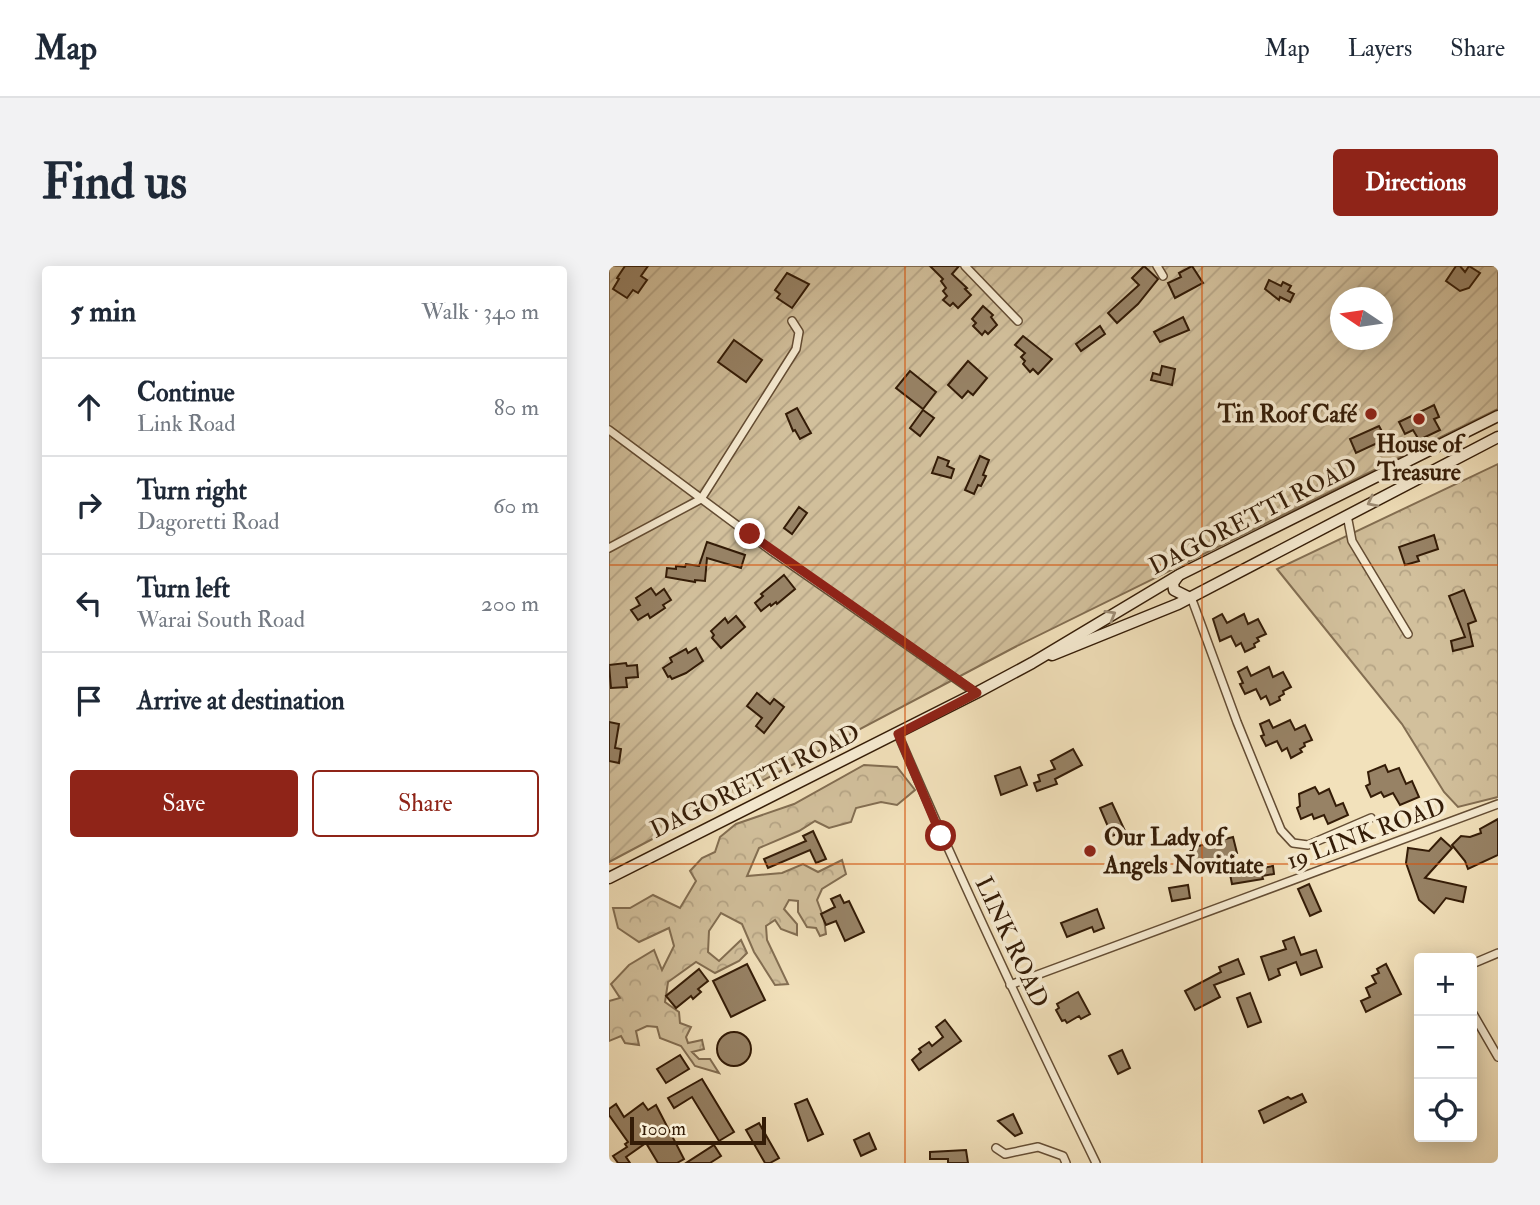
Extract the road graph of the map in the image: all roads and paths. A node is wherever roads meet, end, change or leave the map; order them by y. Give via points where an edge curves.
1 (965, 266) edge
2 (1157, 266) edge
3 (1163, 276) dead end
4 (792, 321) dead end
5 (1018, 321) dead end
6 (1498, 416) edge
7 (609, 430) edge
8 (1498, 437) edge
9 (701, 499) junction
10 (1347, 515) junction
11 (609, 548) edge
12 (1179, 575) junction
13 (1190, 597) junction
14 (1408, 634) dead end
15 (1032, 663) junction
16 (977, 693) junction
17 (898, 734) junction
18 (1498, 804) edge
19 (1371, 818) dead end
20 (609, 878) edge
21 (1498, 953) edge
22 (1477, 962) edge
23 (1010, 985) junction
24 (1474, 1016) edge
25 (1498, 1057) edge
26 (996, 1148) dead end
27 (1066, 1163) edge
28 (1096, 1163) edge

1 - 5 street
2 - 3 street
4 - 9 street via 799,332 796,349
6 - 12 main road, DAGORETTI ROAD
7 - 9 street
8 -> 10 main road, DAGORETTI ROAD
9 - 11 street
9 - 16 street
10 - 13 main road, DAGORETTI ROAD
10 - 14 street via 1352,541
12 - 13 main road via 1174,590
15 -> 12 main road, DAGORETTI ROAD
13 - 15 main road, DAGORETTI ROAD
13 - 19 street via 1281,830 1293,843 1308,845
15 - 16 main road, DAGORETTI ROAD
16 - 17 main road, DAGORETTI ROAD
17 - 20 main road, DAGORETTI ROAD
17 - 23 street, LINK ROAD
18 - 23 street, 19 LINK ROAD
21 - 22 street
23 - 28 street, LINK ROAD
24 - 25 street
26 - 27 street via 1005,1154 1038,1147 1063,1156

